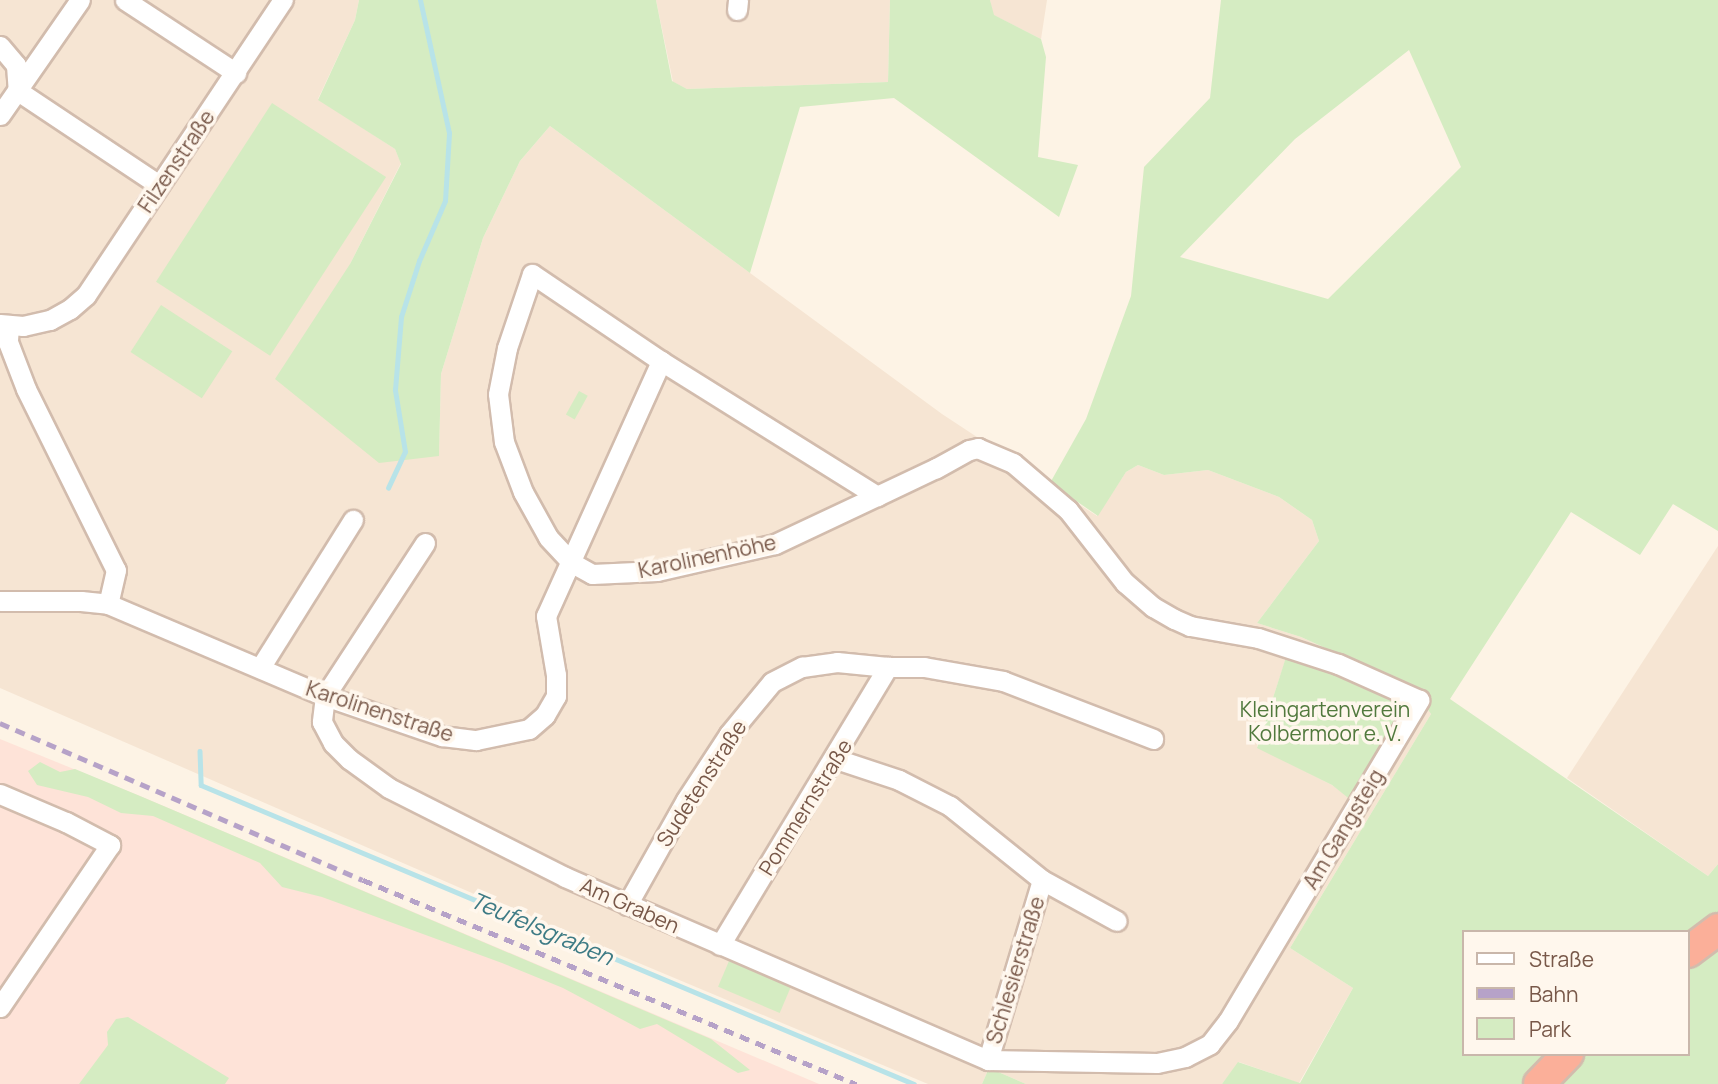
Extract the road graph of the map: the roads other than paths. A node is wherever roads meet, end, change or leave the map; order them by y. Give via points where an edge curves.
1 (80, 0) edge
2 (125, 0) edge
3 (283, 0) edge
4 (0, 46) edge
5 (236, 73) junction
6 (18, 91) junction
7 (0, 115) edge
8 (159, 185) junction
9 (5, 325) edge
10 (661, 361) junction
11 (877, 496) junction
12 (1069, 510) joint
13 (353, 520) dead end
14 (425, 543) dead end
15 (572, 563) junction
16 (0, 601) edge
17 (108, 604) junction
18 (888, 667) junction
19 (260, 668) junction
20 (325, 696) junction
21 (1153, 739) dead end
22 (836, 759) junction
23 (0, 794) edge
24 (1042, 880) junction
25 (627, 905) junction
26 (1116, 921) dead end
27 (1718, 929) edge
28 (720, 944) junction
29 (1690, 950) edge
30 (0, 1007) edge
31 (1567, 1056) edge
32 (988, 1060) junction
33 (1539, 1084) edge

1 - 6 street
2 - 5 street
3 - 5 street, Filzenstraße
4 - 6 street via 16,65
5 - 8 street, Filzenstraße
6 - 7 street
6 - 8 street
8 - 9 street, Filzenstraße via 86,295 61,315 36,324
9 - 17 street via 26,389 116,570
10 - 11 street, Karolinenhöhe
10 - 15 street
10 - 15 street, Karolinenhöhe via 532,274 507,348 498,394 503,442 548,537
11 - 12 street, Karolinenhöhe via 978,448 1013,463
11 - 15 street, Karolinenhöhe via 775,544 671,568 592,574
12 - 32 street, Am Gangsteig via 1125,583 1174,619 1258,638 1338,664 1419,700 1210,1044 1185,1057 1157,1063
13 - 19 street
14 - 20 street
15 - 20 street, Karolinenstraße via 546,616 555,696 545,715 529,729 476,740 442,736
16 - 17 street, Karolinenstraße
17 - 19 street, Karolinenstraße
18 - 21 street, Sudetenstraße via 924,667 1003,681
18 - 22 street, Pommernstraße
18 - 25 street, Sudetenstraße via 837,662 802,667 772,682 700,778
19 - 20 street, Karolinenstraße
20 - 25 street, Am Graben via 321,722 333,743 389,788
22 - 24 street, Schlesierstraße via 899,780 950,806
22 - 28 street, Pommernstraße
23 - 30 street via 110,845
24 - 26 street, Schlesierstraße
24 - 32 street, Schlesierstraße
25 - 28 street, Am Graben
27 - 29 highway
28 - 32 street, Am Graben
31 - 33 highway

